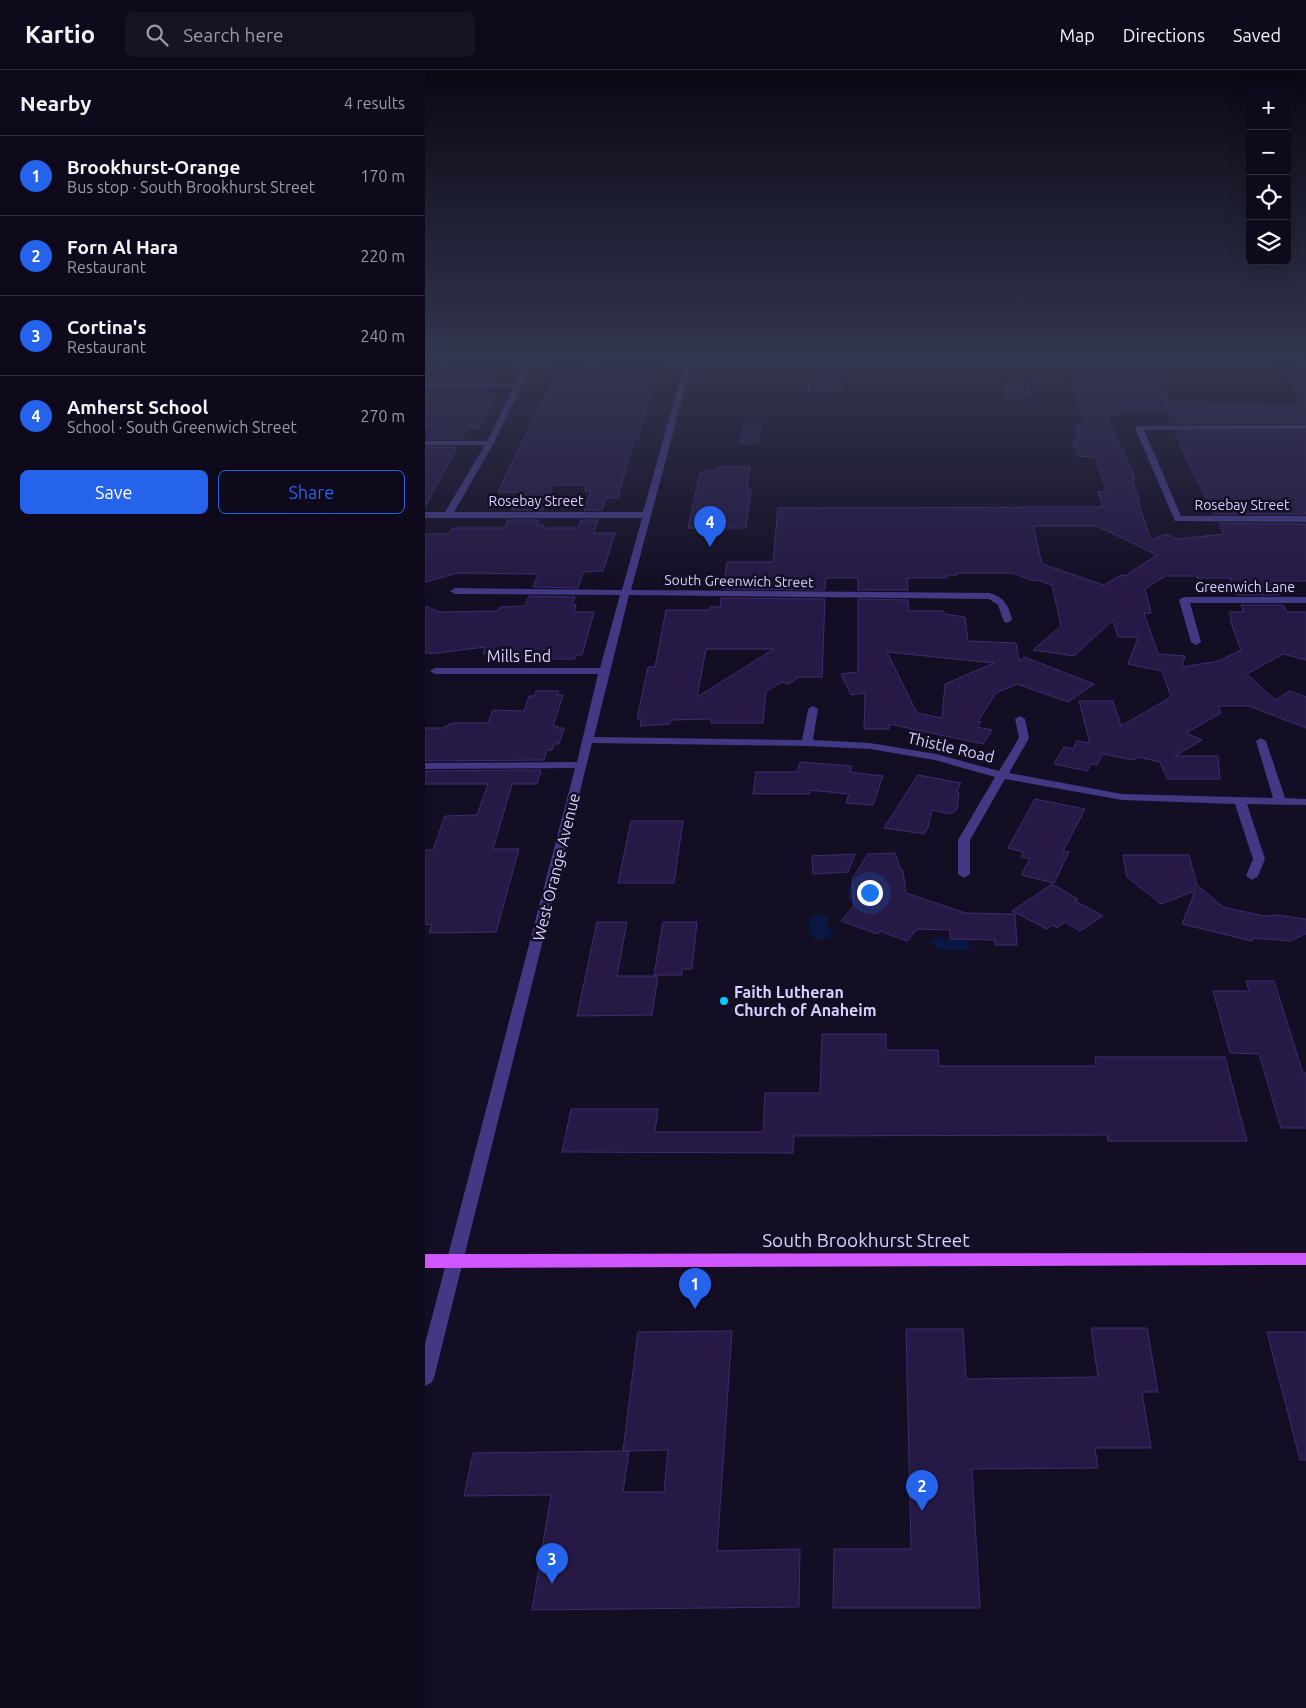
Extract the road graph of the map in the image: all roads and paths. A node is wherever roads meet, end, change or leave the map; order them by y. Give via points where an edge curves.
1 (494, 434) edge
2 (669, 434) edge
3 (1142, 434) edge
4 (425, 443) edge
5 (490, 443) junction
6 (425, 515) edge
7 (448, 515) junction
8 (647, 515) junction
9 (1306, 519) edge
10 (455, 591) dead end
11 (624, 594) junction
12 (1306, 600) edge
13 (1007, 620) dead end
14 (1196, 642) dead end
15 (435, 671) dead end
16 (604, 671) junction
17 (813, 709) dead end
18 (1020, 719) dead end
19 (587, 740) junction
20 (1261, 740) dead end
21 (807, 742) junction
22 (580, 765) junction
23 (425, 766) edge
24 (1001, 775) junction
25 (1240, 801) junction
26 (1280, 802) junction
27 (1306, 802) edge
28 (964, 874) dead end
29 (1251, 876) dead end
30 (1306, 1260) edge
31 (425, 1261) edge
32 (454, 1261) junction
33 (425, 1378) edge

1 - 5 street
2 - 8 street, West Orange Avenue
3 - 9 street, Rosebay Street via 1178,519
4 - 5 street
5 - 7 street
6 - 7 street, Rosebay Street
7 - 8 street, Rosebay Street
8 - 11 street, West Orange Avenue
10 - 11 street, South Greenwich Street
11 - 13 street, South Greenwich Street via 990,596 1003,604
11 - 16 street, West Orange Avenue
12 - 14 street, Greenwich Lane via 1184,600
15 - 16 street, Mills End
16 - 19 street, West Orange Avenue
17 - 21 street
18 - 24 street via 1024,738
19 - 21 street, Thistle Road
19 - 22 street, West Orange Avenue
20 - 26 street
21 - 24 street, Thistle Road via 870,746 936,757
22 - 23 street
22 - 32 street, West Orange Avenue
24 - 25 street, Thistle Road via 1122,797
24 - 28 street via 964,840
25 - 26 street, Thistle Road
25 - 29 street via 1259,860
26 - 27 street, Thistle Road
30 - 32 main road, South Brookhurst Street
31 - 32 main road, South Brookhurst Street
32 - 33 street, West Orange Avenue

